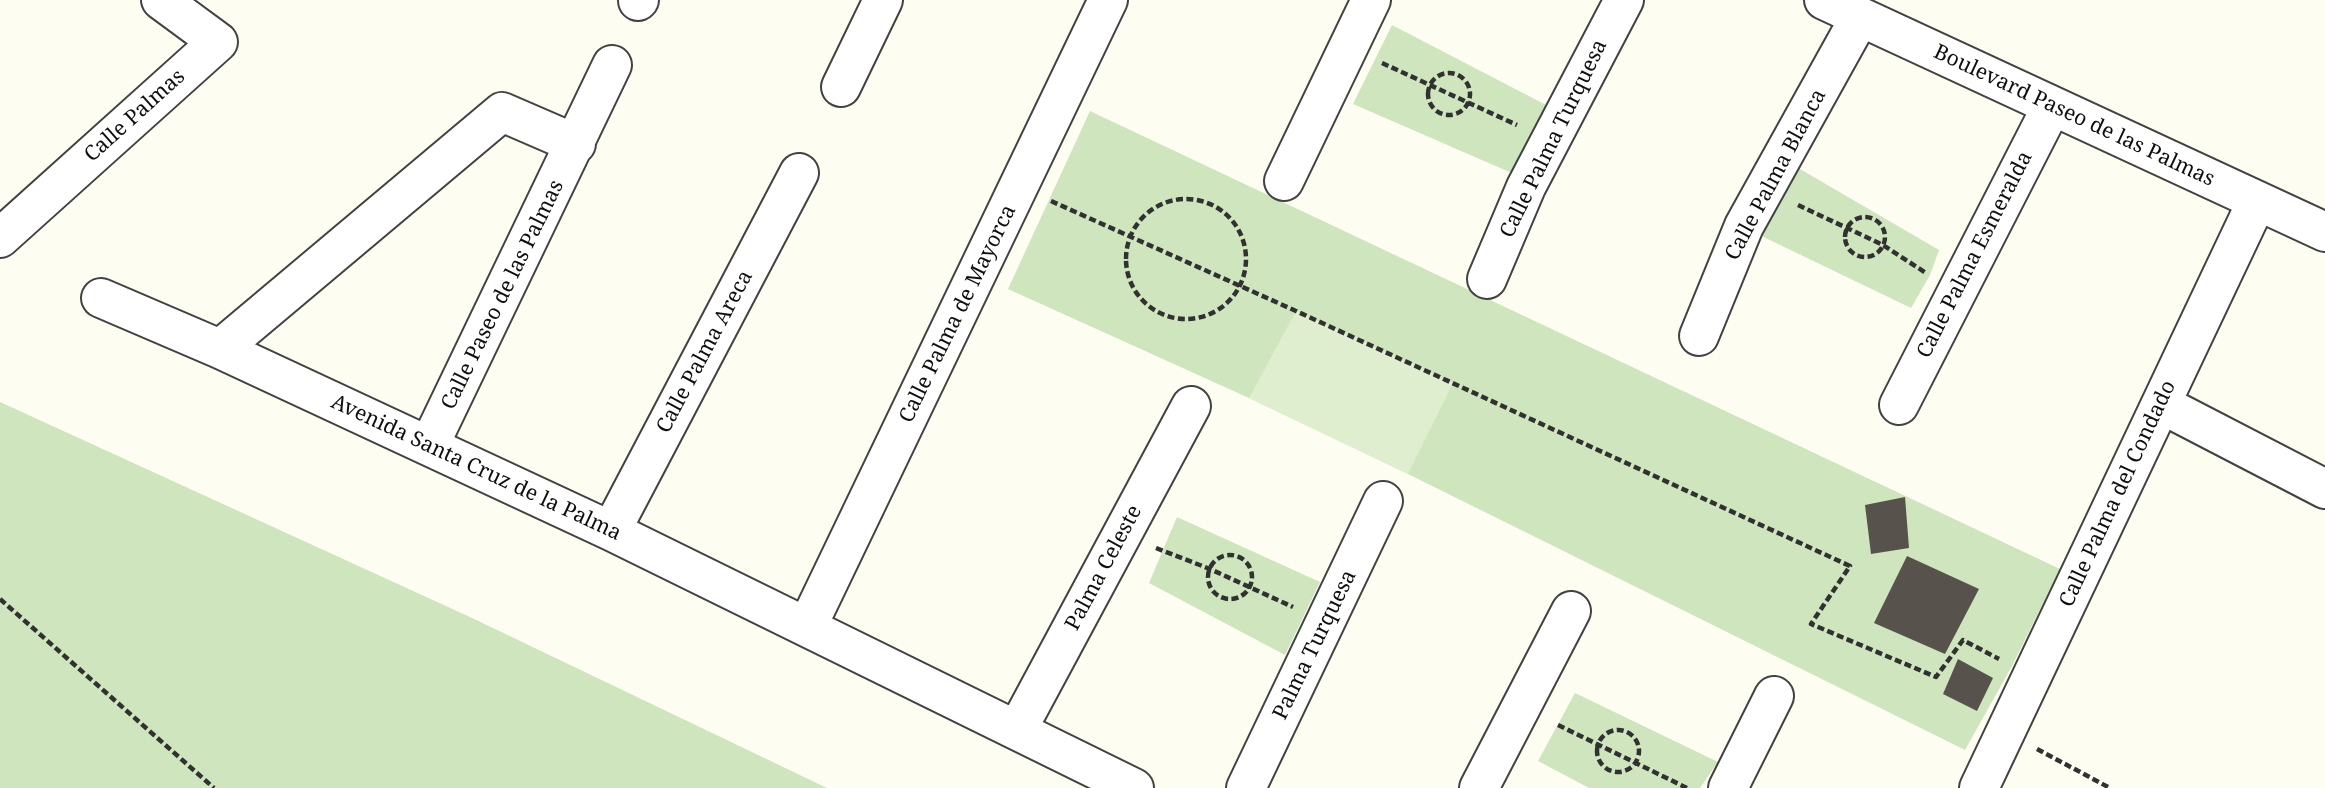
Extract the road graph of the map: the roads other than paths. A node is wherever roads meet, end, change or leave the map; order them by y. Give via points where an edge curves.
1 (161, 0) edge
2 (883, 0) edge
3 (1108, 0) edge
4 (1371, 0) edge
5 (1624, 0) edge
6 (1824, 0) edge
7 (1860, 17) junction
8 (612, 65) dead end
9 (841, 87) dead end
10 (2052, 106) junction
11 (576, 144) junction
12 (799, 173) dead end
13 (1284, 181) dead end
14 (2257, 201) junction
15 (2325, 232) edge
16 (0, 238) edge
17 (1487, 279) dead end
18 (101, 298) dead end
19 (1699, 336) dead end
20 (220, 349) junction
21 (2161, 404) junction
22 (1899, 405) dead end
23 (1191, 406) dead end
24 (429, 446) junction
25 (2325, 489) edge
26 (1383, 501) dead end
27 (611, 531) junction
28 (1571, 611) dead end
29 (807, 627) junction
30 (1774, 696) dead end
31 (1017, 730) junction
32 (1134, 788) edge
33 (1246, 788) edge
34 (1479, 788) edge
35 (1728, 788) edge
36 (1979, 788) edge

1 - 16 street, Calle Palmas via 218,42
2 - 9 street
3 - 29 street, Calle Palma de Mayorca
4 - 13 street
5 - 17 street, Calle Palma Turquesa via 1526,187
6 - 7 street, Boulevard Paseo de las Palmas
7 - 10 street, Boulevard Paseo de las Palmas
7 - 19 street, Calle Palma Blanca via 1744,226
8 - 11 street, Calle Paseo de las Palmas
10 - 14 street, Boulevard Paseo de las Palmas
10 - 22 street, Calle Palma Esmeralda
11 - 20 street via 502,111
11 - 24 street, Calle Paseo de las Palmas
12 - 27 street, Calle Palma Areca
14 - 15 street, Boulevard Paseo de las Palmas
14 - 21 street, Calle Palma del Condado
18 - 20 street, Avenida Santa Cruz de la Palma
20 - 24 street, Avenida Santa Cruz de la Palma
21 - 25 street
21 - 36 street, Calle Palma del Condado
23 - 31 street, Palma Celeste
24 - 27 street, Avenida Santa Cruz de la Palma
26 - 33 street, Palma Turquesa
27 - 29 street, Avenida Santa Cruz de la Palma
28 - 34 street
29 - 31 street, Avenida Santa Cruz de la Palma
30 - 35 street
31 - 32 street, Avenida Santa Cruz de la Palma

